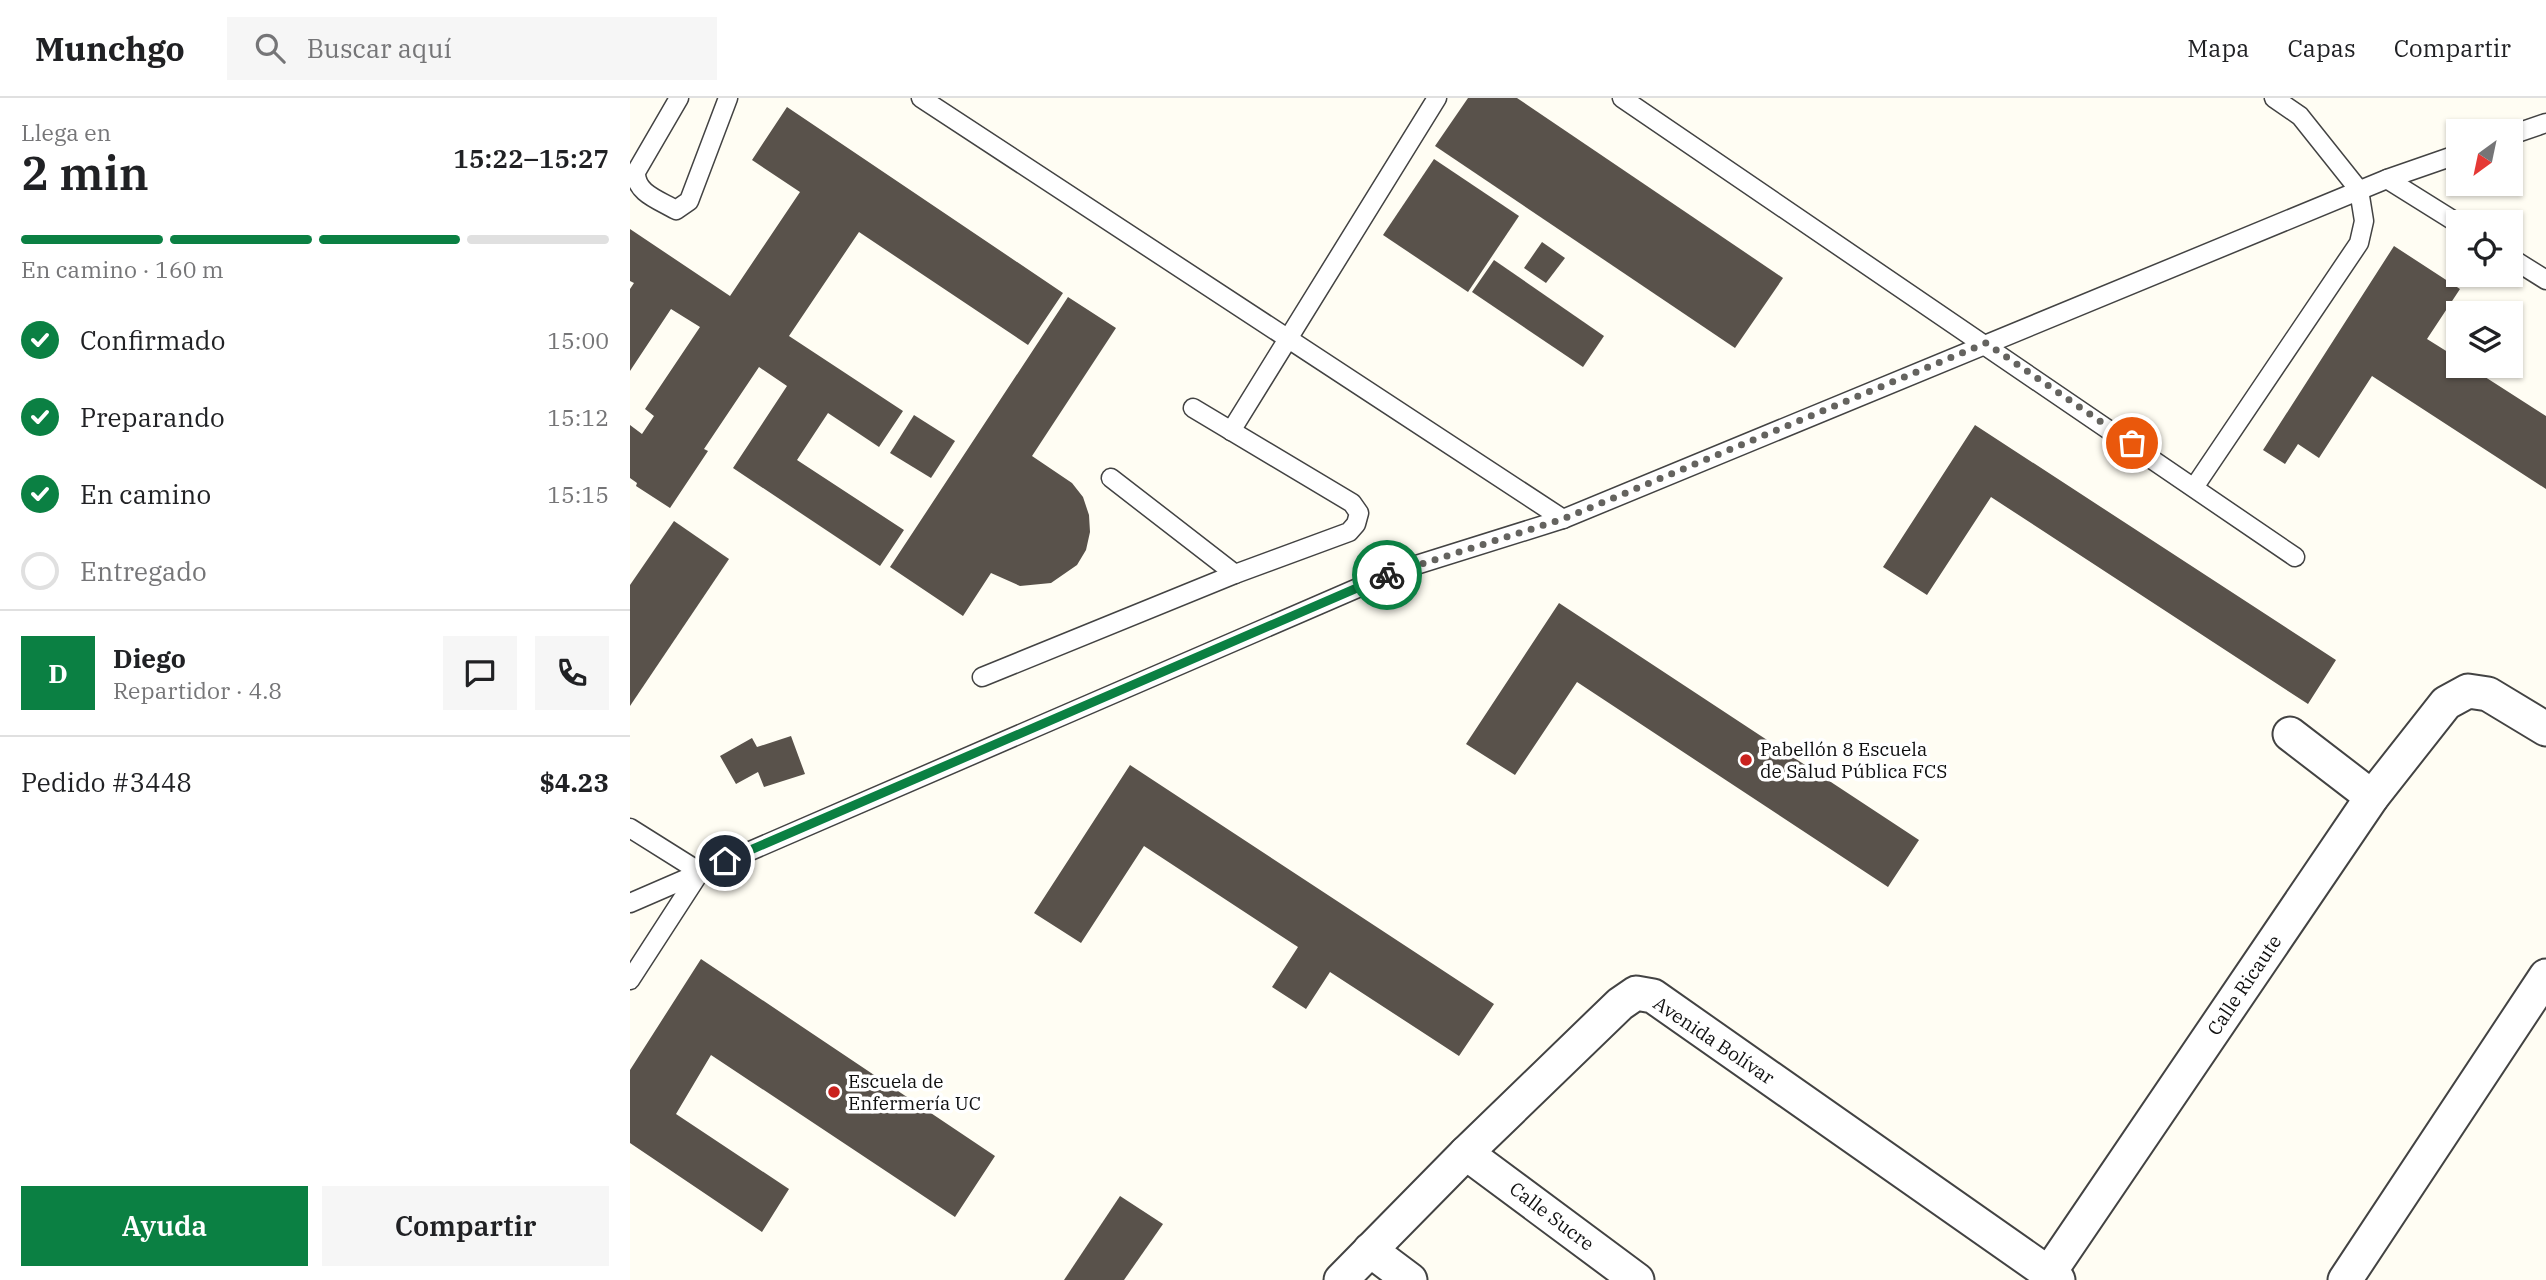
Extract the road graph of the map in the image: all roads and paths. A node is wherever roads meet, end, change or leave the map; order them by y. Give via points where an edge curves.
1 (679, 98) edge
2 (728, 98) edge
3 (921, 98) edge
4 (1437, 98) edge
5 (1622, 98) edge
6 (2274, 98) edge
7 (2546, 123) edge
8 (2524, 131) edge
9 (2446, 158) edge
10 (2387, 179) junction
11 (2359, 190) junction
12 (2446, 216) edge
13 (2523, 266) edge
14 (2546, 280) edge
15 (1286, 338) junction
16 (1986, 343) junction
17 (1193, 408) dead end
18 (1231, 430) junction
19 (1111, 478) dead end
20 (2195, 486) junction
21 (1563, 519) junction
22 (2295, 557) dead end
23 (1235, 574) junction
24 (982, 677) dead end
25 (2546, 729) edge
26 (2290, 734) dead end
27 (2372, 797) junction
28 (630, 828) edge
29 (699, 872) junction
30 (630, 903) edge
31 (2546, 976) edge
32 (630, 980) edge
33 (1466, 1153) junction
34 (1370, 1250) junction
35 (2053, 1277) edge
36 (1341, 1280) edge
37 (1410, 1280) edge
38 (1637, 1280) edge
39 (2345, 1280) edge

1 - 2 lane via 636,172 641,190 676,210 689,201
3 - 15 lane
4 - 15 lane
5 - 16 lane
6 - 11 lane via 2300,116
7 - 8 lane
9 - 10 lane
10 - 11 lane
10 - 12 lane
11 - 16 lane
11 - 20 lane via 2364,220 2359,243
13 - 14 lane
15 - 18 lane
15 - 21 lane
16 - 20 lane
16 - 21 lane
17 - 18 lane
18 - 23 lane via 1352,503 1359,513 1349,532
19 - 23 lane
20 - 22 lane
21 - 29 lane via 1397,571
23 - 24 lane
25 - 27 street, Calle Ricaute via 2488,694 2468,691 2446,703
26 - 27 street
27 - 35 street, Calle Ricaute
28 - 29 lane
29 - 30 lane
29 - 32 lane
31 - 39 street
33 - 34 street, Avenida Bolívar
33 - 35 street, Avenida Bolívar via 1620,1004 1636,993 1653,996
33 - 38 street, Calle Sucre
34 - 36 street, Avenida Bolívar
34 - 37 street

